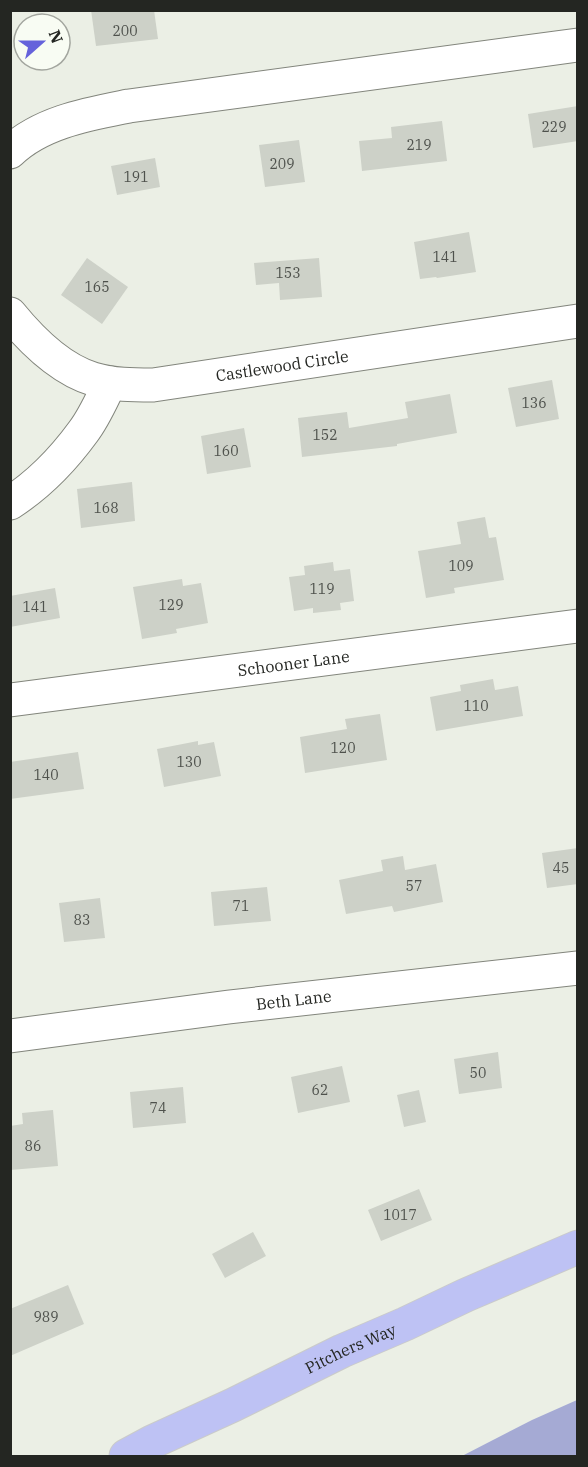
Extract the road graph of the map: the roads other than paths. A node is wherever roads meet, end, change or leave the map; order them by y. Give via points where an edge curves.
1 (578, 45) edge
2 (10, 152) edge
3 (10, 314) edge
4 (578, 321) edge
5 (110, 383) junction
6 (10, 503) edge
7 (578, 626) edge
8 (10, 700) edge
9 (578, 968) edge
10 (10, 1036) edge
11 (578, 1247) edge
12 (126, 1456) edge

1 - 2 street via 129,106 87,114 34,135
3 - 5 street, Castlewood Circle via 55,360 92,379
4 - 5 street, Castlewood Circle via 153,386
5 - 6 street via 84,432 41,479
7 - 8 street, Schooner Lane
9 - 10 street, Beth Lane
11 - 12 main road, Pitchers Way via 342,1351

